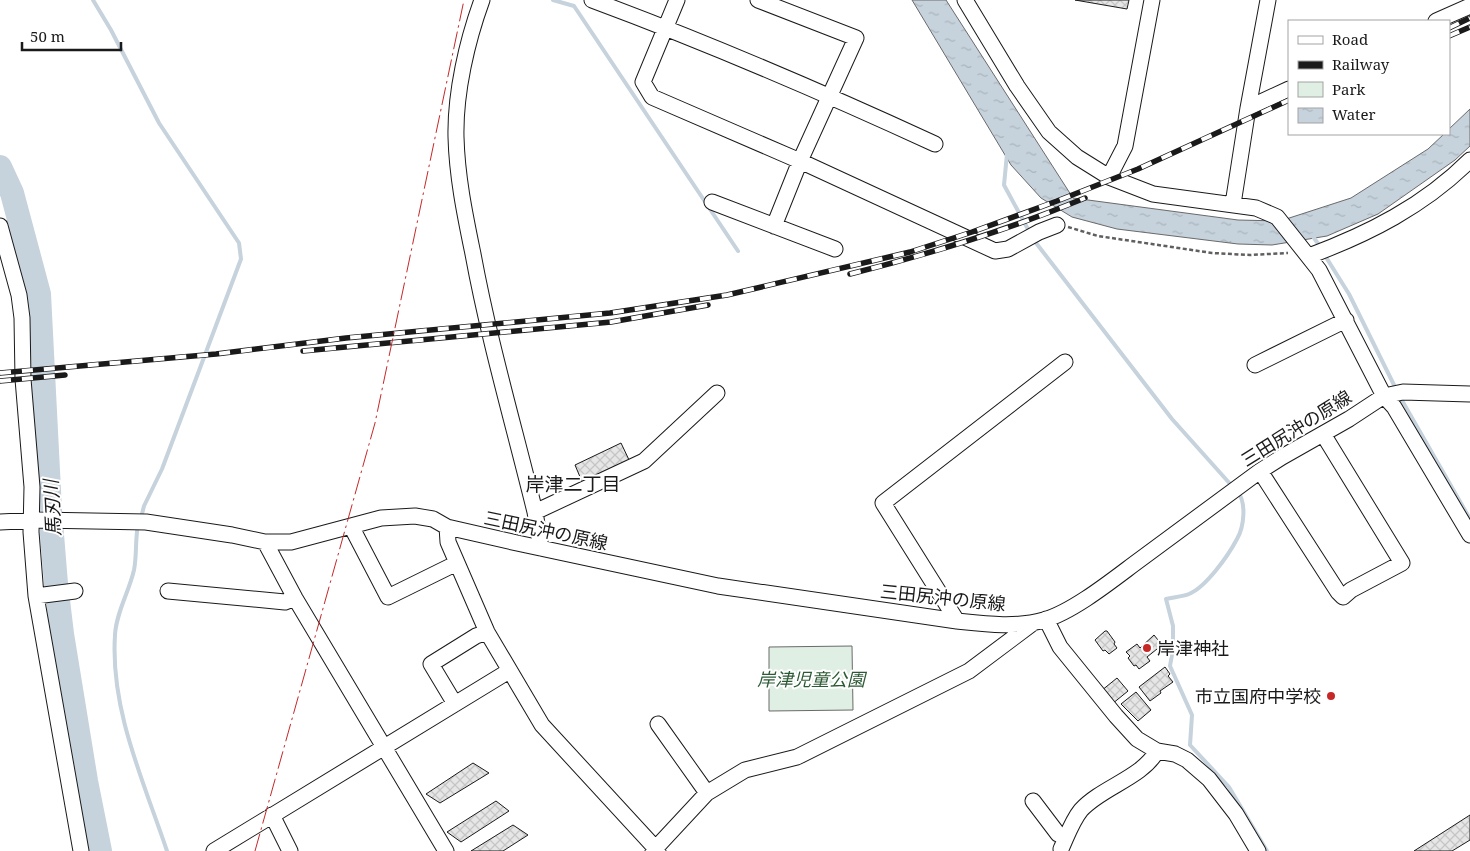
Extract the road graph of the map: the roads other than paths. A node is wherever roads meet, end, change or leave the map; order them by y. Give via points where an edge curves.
1 (482, 0) edge
2 (592, 0) edge
3 (677, 0) edge
4 (758, 0) edge
5 (966, 0) edge
6 (1152, 0) edge
7 (1268, 0) edge
8 (1470, 6) edge
9 (1438, 20) edge
10 (665, 27) junction
11 (1288, 89) edge
12 (829, 95) junction
13 (1248, 108) junction
14 (936, 144) dead end
15 (1470, 160) edge
16 (800, 161) junction
17 (1110, 177) junction
18 (712, 202) dead end
19 (1233, 204) junction
20 (1057, 225) road end
21 (0, 226) edge
22 (774, 226) junction
23 (835, 249) dead end
24 (1305, 251) junction
25 (1346, 320) junction
26 (1065, 362) dead end
27 (1255, 365) dead end
28 (718, 393) dead end
29 (1470, 394) edge
30 (1384, 396) junction
31 (1323, 434) junction
32 (1260, 471) junction
33 (535, 512) junction
34 (35, 520) junction
35 (0, 522) edge
36 (351, 526) junction
37 (447, 527) junction
38 (1470, 535) edge
39 (265, 542) junction
40 (541, 548) junction
41 (457, 563) junction
42 (168, 590) dead end
43 (73, 592) dead end
44 (40, 596) junction
45 (295, 598) junction
46 (957, 621) junction
47 (1040, 621) junction
48 (487, 632) junction
49 (509, 671) junction
50 (455, 704) junction
51 (658, 724) dead end
52 (384, 747) junction
53 (1157, 751) junction
54 (707, 793) junction
55 (1033, 801) dead end
56 (272, 815) junction
57 (655, 850) edge
58 (81, 851) edge
59 (214, 851) edge
60 (290, 851) edge
61 (446, 851) edge
62 (1258, 851) edge

1 - 33 street via 458,91 458,182 480,291
2 - 10 street
3 - 10 street
4 - 12 street via 856,38
5 - 17 street via 1017,86 1049,132 1077,157
6 - 17 street via 1125,146
7 - 13 street
8 - 9 street
10 - 12 street
10 - 16 street via 643,82 652,97
11 - 13 street
12 - 14 street
12 - 16 street
13 - 19 street
15 - 24 street via 1403,213 1351,240
16 - 20 street via 995,251
16 - 22 street
17 - 19 street via 1153,194
18 - 22 street
19 - 24 street via 1256,208 1277,217
21 - 34 street via 22,318 23,379
22 - 23 street
24 - 25 street
25 - 27 street
25 - 30 street
26 - 46 street via 883,504
28 - 33 street via 644,461
29 - 30 street via 1403,392
30 - 31 street, 三田尻沖の原線
30 - 38 street via 1394,407
31 - 32 street, 三田尻沖の原線
31 - 32 street via 1402,563 1350,590 1343,597
32 - 47 street, 三田尻沖の原線 via 1106,584 1075,605
33 - 40 street
34 - 35 street, 三田尻沖の原線
34 - 39 street, 三田尻沖の原線 via 146,522
34 - 44 street
36 - 37 street, 三田尻沖の原線 via 381,518 415,516 433,519
36 - 39 street, 三田尻沖の原線 via 291,542
36 - 41 street via 388,598
37 - 40 street, 三田尻沖の原線
37 - 41 street via 448,542
39 - 45 street
40 - 46 street, 三田尻沖の原線 via 718,586
41 - 48 street
42 - 45 street via 285,602
43 - 44 street
44 - 58 street
45 - 52 street
46 - 47 street, 三田尻沖の原線 via 989,624
47 - 53 street via 1116,716 1137,739
47 - 54 street via 969,671 797,757 745,770
48 - 49 street
48 - 50 street via 431,664
49 - 50 street
49 - 57 street via 542,725
50 - 52 street
51 - 54 street
52 - 56 street
52 - 61 street
53 - 55 street via 1152,760 1081,810 1064,843
53 - 62 street via 1187,760 1209,779 1236,814
54 - 57 street
56 - 59 street
56 - 60 street

